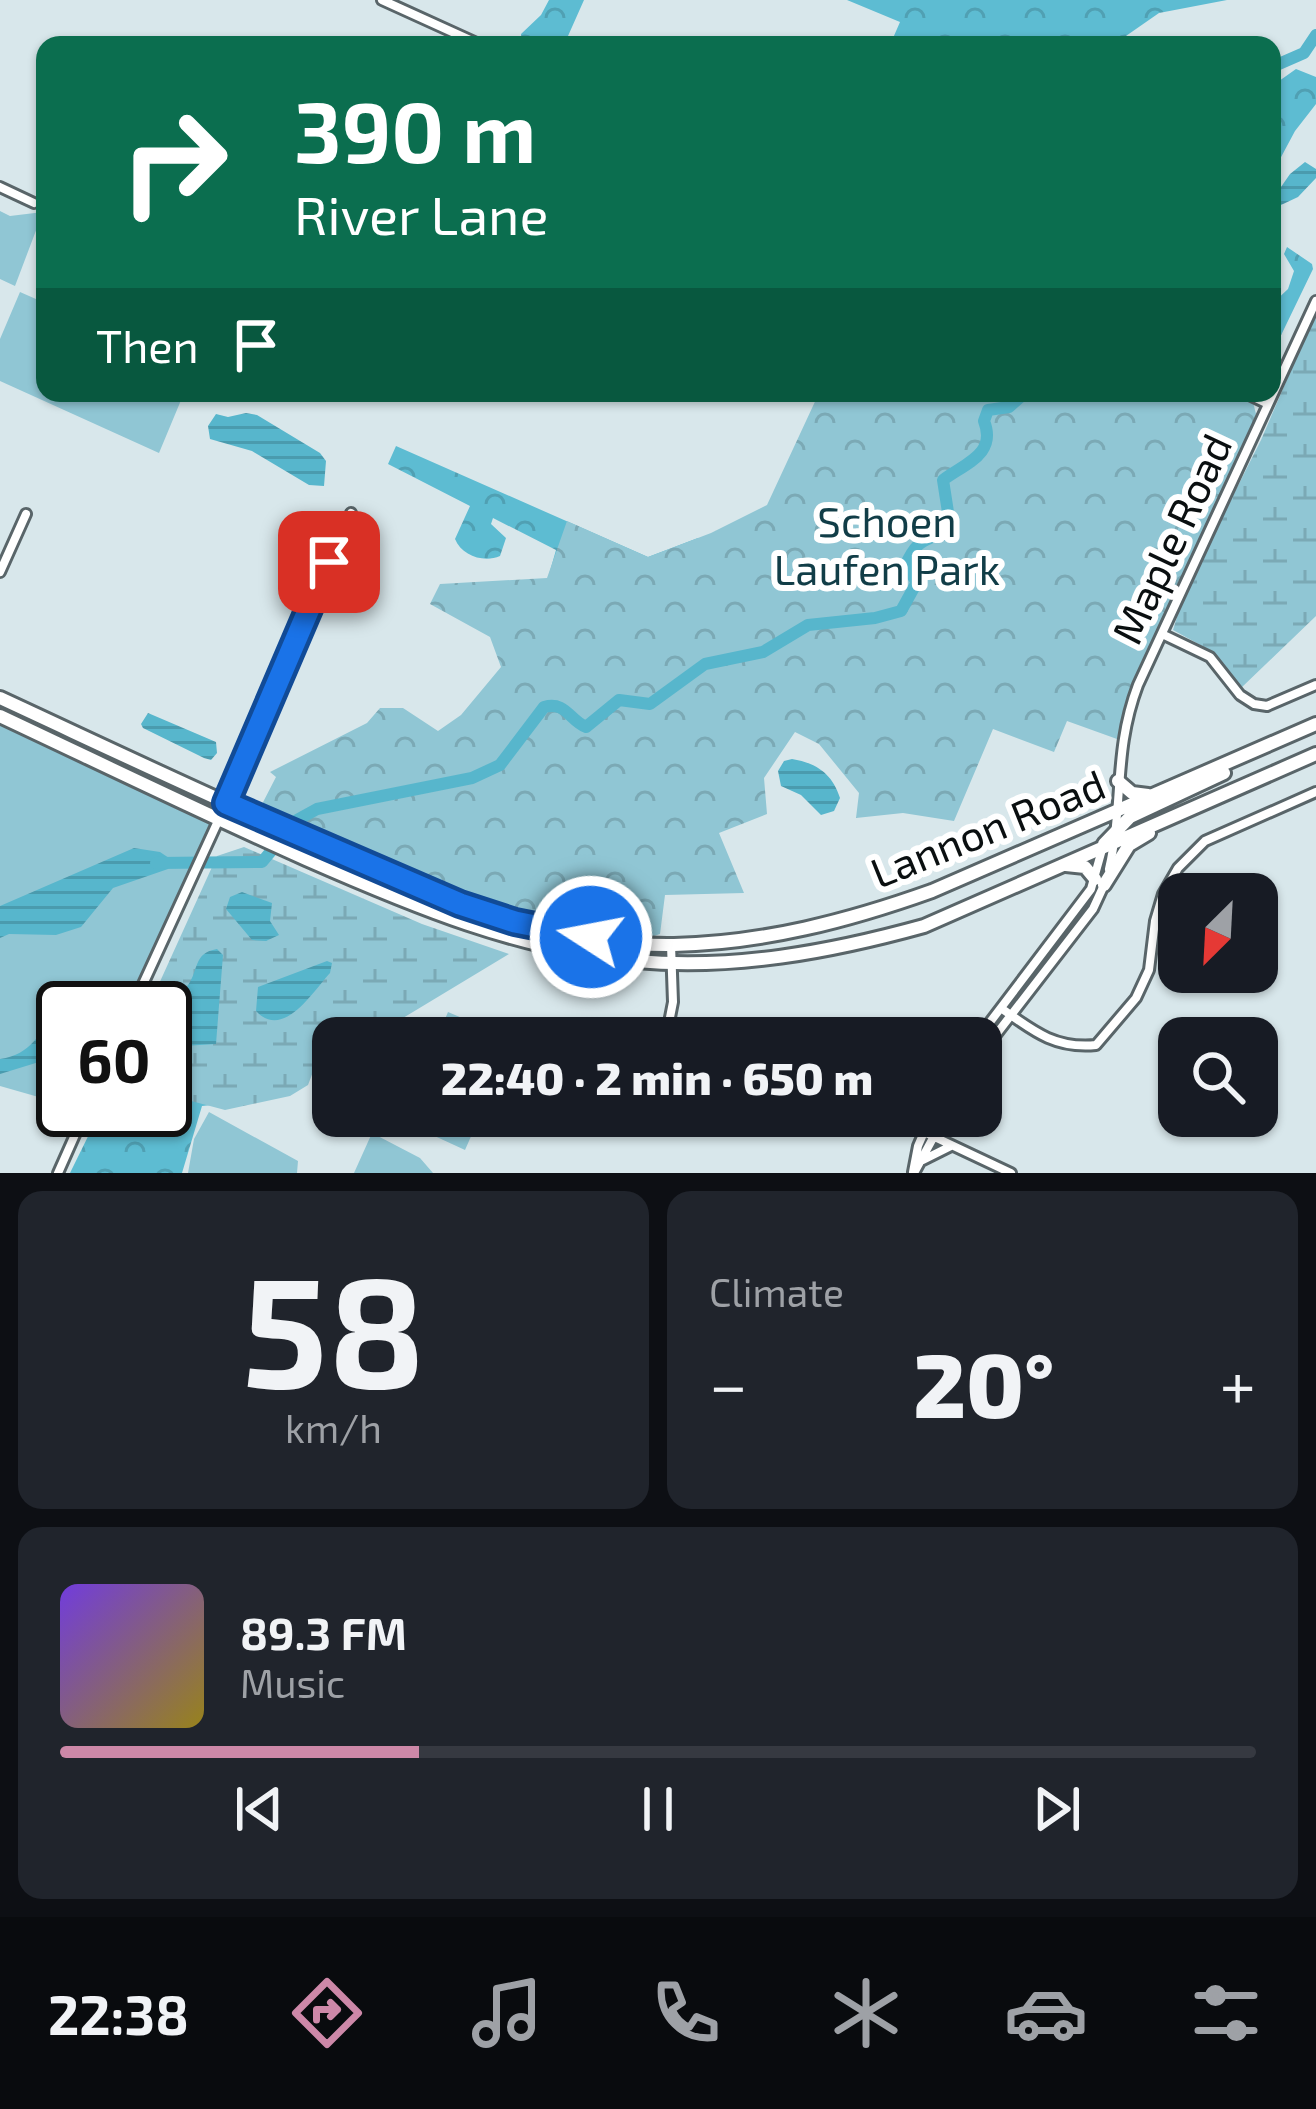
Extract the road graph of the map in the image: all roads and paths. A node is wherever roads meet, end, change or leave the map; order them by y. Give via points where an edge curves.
1 (382, 0) edge
2 (461, 36) edge
3 (0, 187) edge
4 (34, 203) dead end
5 (1316, 302) edge
6 (1281, 376) edge
7 (1264, 402) edge
8 (1268, 404) joint
9 (351, 512) dead end
10 (26, 514) dead end
11 (0, 572) edge
12 (1162, 634) junction
13 (1316, 685) edge
14 (0, 698) edge
15 (0, 716) edge
16 (1316, 724) edge
17 (100, 744) junction
18 (1248, 754) junction
19 (1316, 754) edge
20 (93, 760) junction
21 (1118, 781) junction
22 (1316, 792) edge
23 (1155, 795) junction
24 (1211, 799) junction
25 (226, 803) junction
26 (1117, 812) junction
27 (217, 819) junction
28 (1111, 838) junction
29 (1065, 865) junction
30 (1037, 878) junction
31 (1099, 882) junction
32 (670, 945) junction
33 (672, 962) junction
34 (144, 981) edge
35 (1001, 1008) junction
36 (1011, 1015) junction
37 (670, 1017) edge
38 (994, 1017) edge
39 (1002, 1027) edge
40 (74, 1137) edge
41 (909, 1137) edge
42 (922, 1137) edge
43 (934, 1137) joint
44 (952, 1137) edge
45 (917, 1146) junction
46 (957, 1148) junction
47 (922, 1160) junction
48 (58, 1173) edge
49 (913, 1173) edge
50 (1011, 1173) edge

1 - 2 street
3 - 4 street
5 - 6 street, Maple Road
7 - 8 street
8 - 12 street, Maple Road
9 - 25 street
10 - 11 street
12 - 13 street via 1210,657 1254,704
12 - 21 street, Maple Road via 1124,722
14 - 17 main road, Lannon Road
15 - 20 main road, Lannon Road
16 - 18 main road, Lannon Road
17 - 20 main road
17 - 25 main road, Lannon Road
18 - 23 main road, Lannon Road
18 - 28 main road via 1130,817
19 - 24 main road, Lannon Road
20 - 27 main road, Lannon Road
21 - 23 main road via 1132,793
21 - 26 street, Maple Road
22 - 36 street via 1205,841 1178,868 1155,921 1149,970 1096,1045 1051,1042
23 - 26 main road, Lannon Road
24 - 28 main road, Lannon Road
24 - 31 main road via 1136,839
25 - 27 street
25 - 32 main road, Lannon Road via 515,922
26 - 28 street, Maple Road
26 - 28 street, Maple Road
26 - 30 main road via 1094,840
26 - 32 main road, Lannon Road via 866,914
27 - 33 main road, Lannon Road via 508,938
27 - 34 street
28 - 29 main road, Lannon Road
28 - 31 street, Maple Road
29 - 30 main road, Lannon Road
29 - 31 main road via 1085,867
30 - 33 main road, Lannon Road via 859,944
31 - 35 street, Maple Road
31 - 36 street, Maple Road via 1094,909
32 - 33 street
33 - 37 street
35 - 36 street
35 - 38 street, Maple Road
36 - 39 street, Maple Road
40 - 48 street
41 - 45 street
42 - 45 street
43 - 46 street
43 - 47 street
44 - 46 street
45 - 49 street
46 - 47 street
46 - 50 street
47 - 49 street

